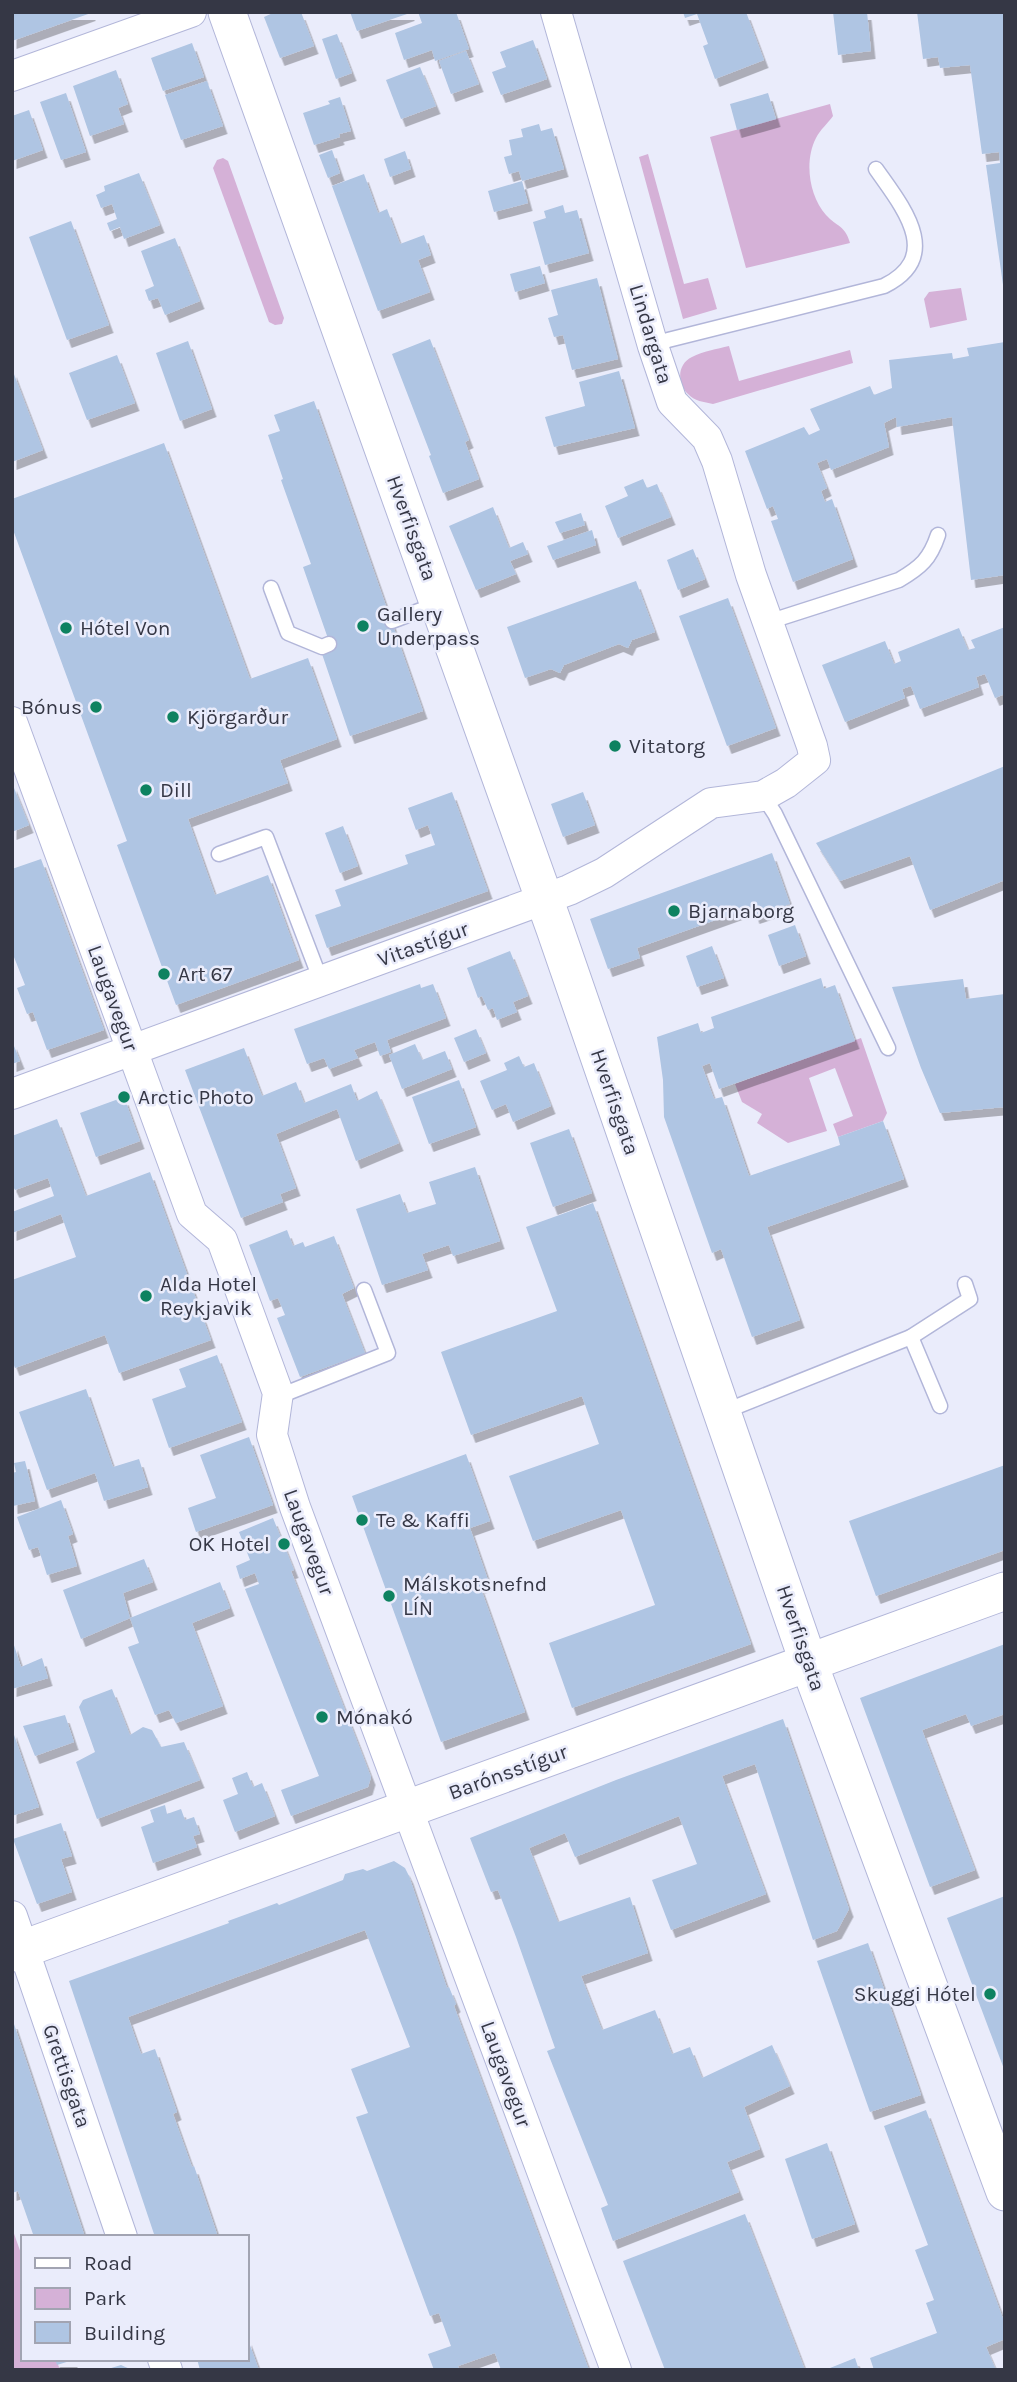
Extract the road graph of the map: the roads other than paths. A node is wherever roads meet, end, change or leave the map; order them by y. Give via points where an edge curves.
1 (191, 12) edge
2 (227, 12) edge
3 (556, 12) edge
4 (12, 76) edge
5 (876, 169) dead end
6 (653, 346) junction
7 (937, 535) dead end
8 (271, 588) dead end
9 (439, 604) junction
10 (392, 621) dead end
11 (768, 622) junction
12 (329, 644) dead end
13 (12, 722) edge
14 (815, 760) joint
15 (763, 796) junction
16 (219, 854) dead end
17 (544, 899) junction
18 (321, 981) junction
19 (888, 1048) dead end
20 (132, 1050) junction
21 (12, 1094) edge
22 (965, 1284) dead end
23 (364, 1290) dead end
24 (911, 1337) junction
25 (277, 1397) junction
26 (940, 1406) dead end
27 (723, 1412) junction
28 (1005, 1591) edge
29 (809, 1664) junction
30 (407, 1808) junction
31 (16, 1939) edge
32 (1005, 2192) edge
33 (121, 2235) edge
34 (617, 2370) edge

1 - 4 street
2 - 9 street, Hverfisgata
3 - 6 street, Lindargata
5 - 6 lane via 908,215 915,236 910,266 898,279
6 - 11 street, Lindargata via 672,402 707,438 717,461
7 - 11 lane via 932,553 900,580
8 - 12 lane via 288,633 322,647
9 - 10 lane
9 - 17 street, Hverfisgata
11 - 14 street, Lindargata
13 - 20 street, Laugavegur
14 - 15 street, Vitastígur
15 - 17 street, Vitastígur via 711,803 604,873
15 - 19 lane
16 - 18 lane via 266,836
17 - 18 street, Vitastígur
17 - 27 street, Hverfisgata
18 - 20 street, Vitastígur
20 - 21 street, Vitastígur
20 - 25 street, Laugavegur via 191,1214 222,1240
22 - 24 lane via 971,1299
23 - 25 lane via 388,1353
24 - 26 lane
24 - 27 lane
25 - 30 street, Laugavegur via 272,1435
27 - 29 street, Hverfisgata
28 - 29 street, Barónsstígur
29 - 30 street, Barónsstígur
29 - 32 street, Hverfisgata via 989,2133
30 - 31 street, Barónsstígur
30 - 34 street, Laugavegur
31 - 33 street, Grettisgata

